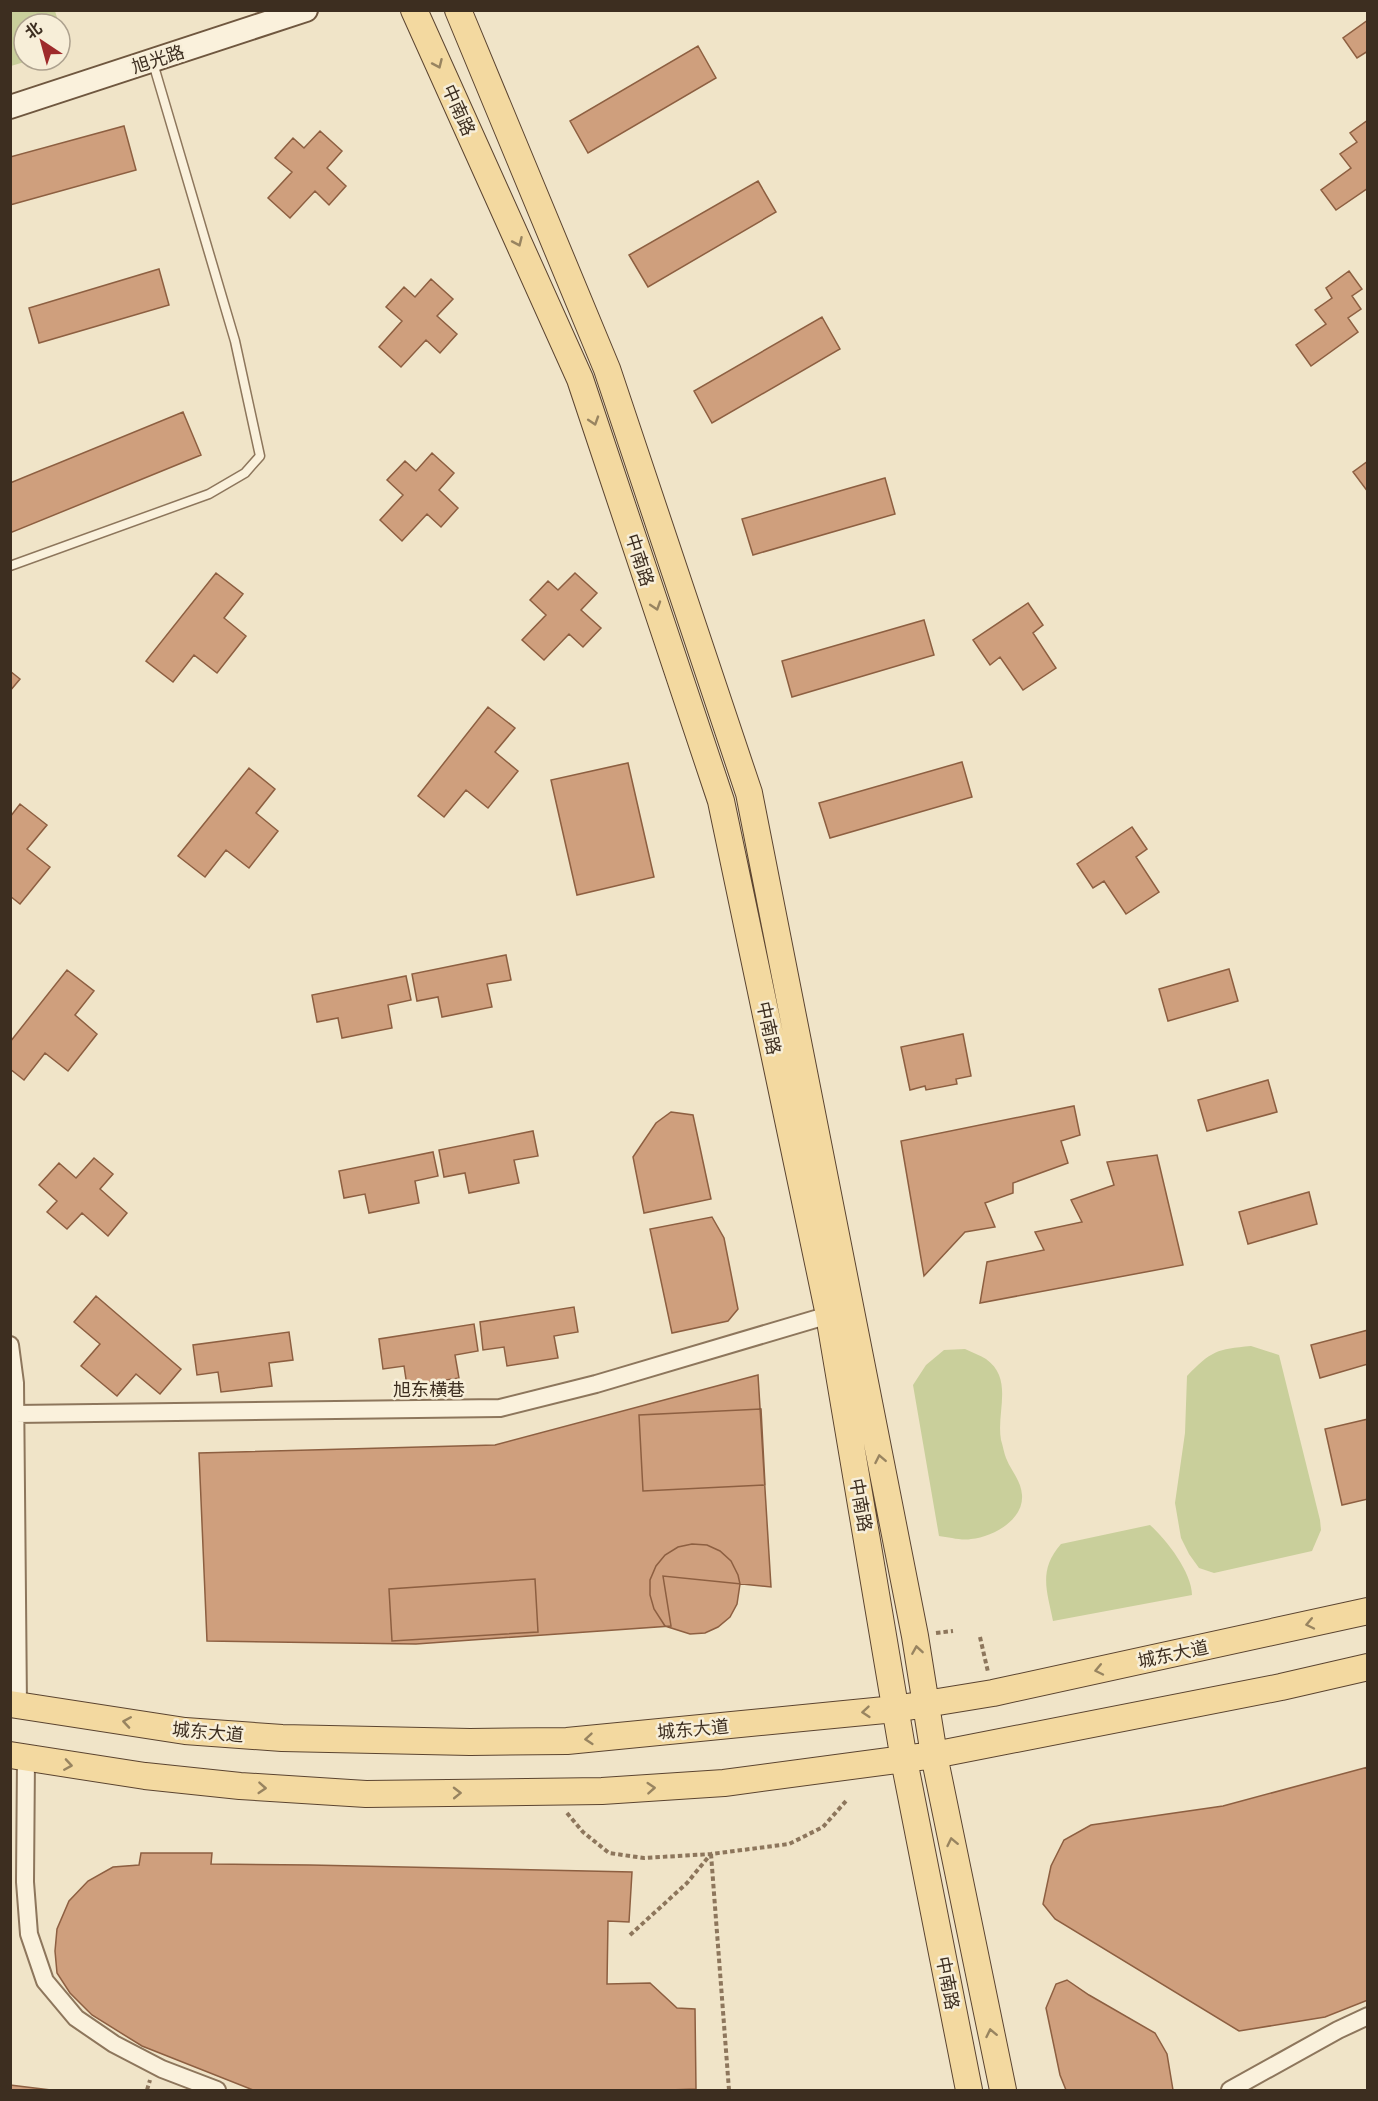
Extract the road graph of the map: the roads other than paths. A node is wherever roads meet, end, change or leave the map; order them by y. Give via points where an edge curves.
1 (306, 10) edge
2 (414, 10) edge
3 (458, 10) edge
4 (153, 60) junction
5 (10, 107) edge
6 (10, 566) edge
7 (829, 1315) junction
8 (10, 1346) edge
9 (15, 1414) junction
10 (1368, 1611) edge
11 (1368, 1668) edge
12 (14, 1705) edge
13 (926, 1705) junction
14 (895, 1709) junction
15 (934, 1755) junction
16 (18, 1757) edge
17 (904, 1760) junction
18 (1368, 2016) edge
19 (216, 2091) edge
20 (969, 2091) edge
21 (1003, 2091) edge
22 (1230, 2091) edge

1 - 4 street, 旭光路
2 -> 7 main road, 中南路 via 580,379 721,801
13 -> 3 main road, 中南路 via 749,793 607,369
4 - 5 street, 旭光路
4 - 6 lane via 235,341 260,456 245,473 209,494
7 - 9 street, 旭东横巷 via 596,1384 500,1408
7 - 14 main road, 中南路
8 - 9 street
9 - 12 street
10 -> 13 main road, 城东大道
11 - 15 main road
14 -> 12 main road, 城东大道 via 567,1741 470,1742 282,1738 185,1731
13 - 14 main road, 城东大道
13 - 15 main road, 中南路
14 - 17 main road, 中南路
15 - 17 main road
21 -> 15 main road, 中南路
16 -> 17 main road via 145,1776 366,1794 602,1791 724,1783
16 - 19 street via 29,1934 45,1981 76,2018 114,2044
17 - 20 main road, 中南路
18 - 22 street

